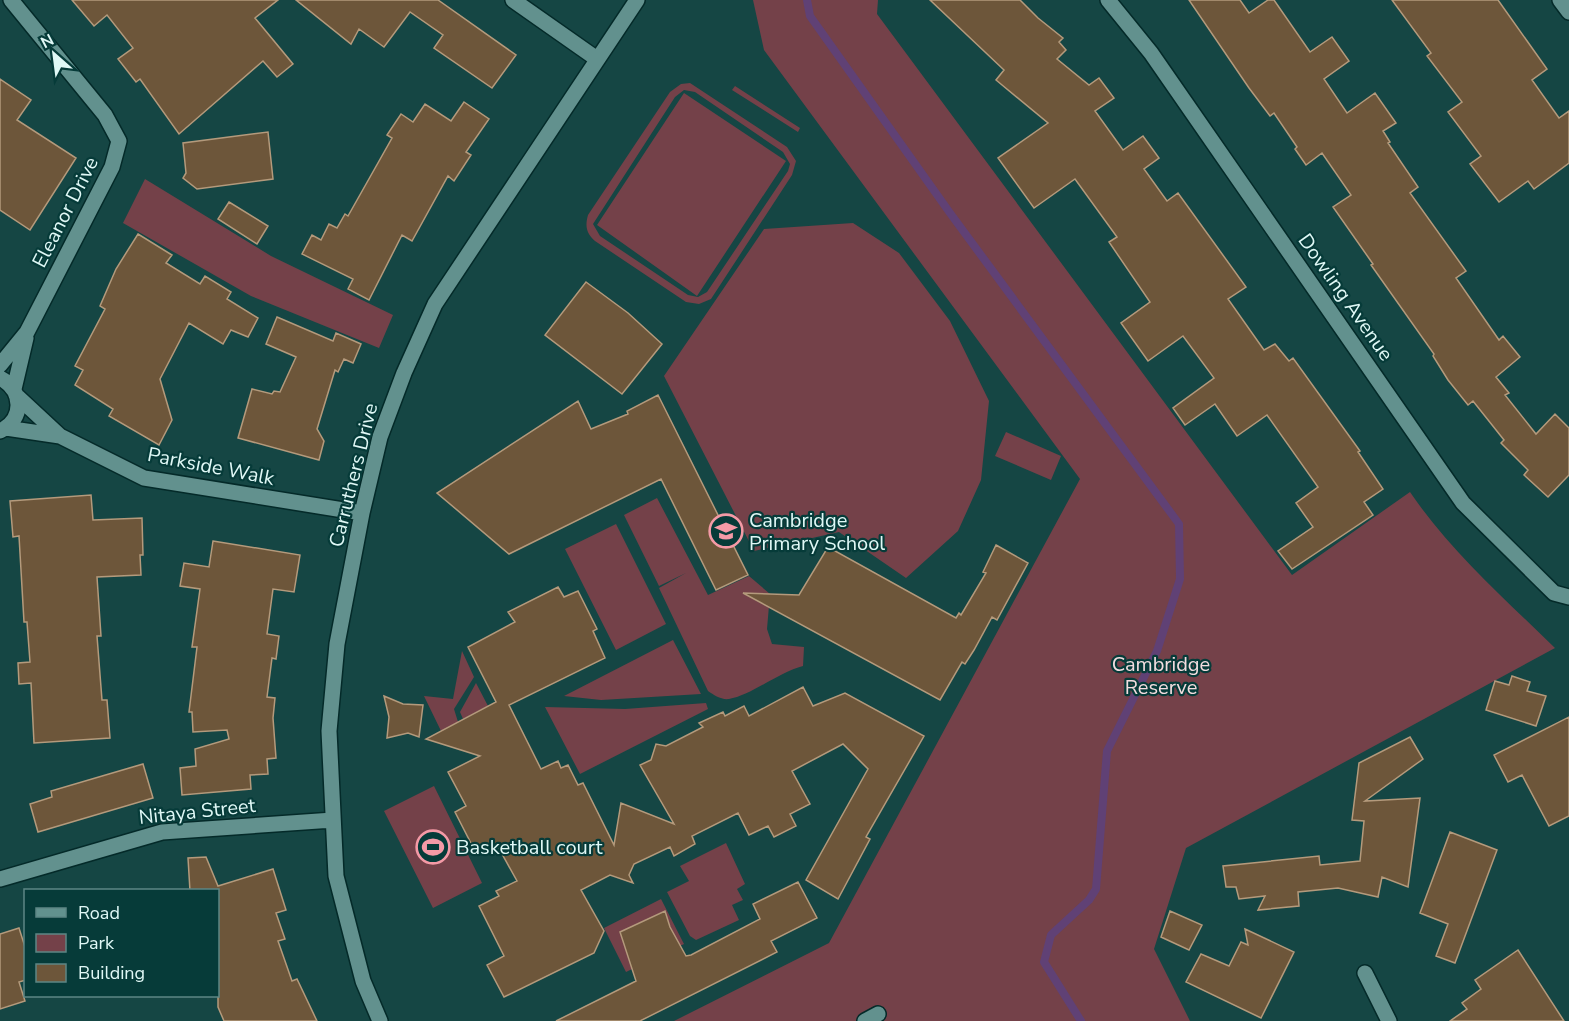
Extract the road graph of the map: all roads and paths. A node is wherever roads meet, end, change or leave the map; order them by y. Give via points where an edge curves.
1 (11, 0) edge
2 (513, 0) edge
3 (637, 0) edge
4 (1108, 0) edge
5 (1560, 0) edge
6 (1569, 12) edge
7 (597, 59) junction
8 (27, 332) junction
9 (0, 365) edge
10 (0, 378) edge
11 (16, 393) junction
12 (3, 429) edge
13 (60, 436) junction
14 (362, 513) junction
15 (1569, 597) edge
16 (333, 820) junction
17 (0, 879) edge
18 (1365, 973) dead end
19 (380, 1021) edge
20 (1389, 1021) edge

1 - 8 street, Eleanor Drive via 105,115 119,141 112,167
2 - 7 street
3 - 7 street, Carruthers Drive
4 - 15 street, Dowling Avenue via 1151,53 1463,503 1554,593
5 - 6 street
7 - 14 street, Carruthers Drive via 435,304 380,437
8 - 9 street, Eleanor Drive
8 - 11 street, Eleanor Drive
10 - 11 street, Parkside Walk
11 - 12 street, Eleanor Drive via 16,416
11 - 13 street, Parkside Walk
12 - 13 street, Parkside Walk
13 - 14 street, Parkside Walk via 144,478
14 - 16 street, Carruthers Drive via 337,644 329,731
16 - 17 street, Nitaya Street via 162,832
16 - 19 street, Carruthers Drive via 341,904 363,981
18 - 20 street

